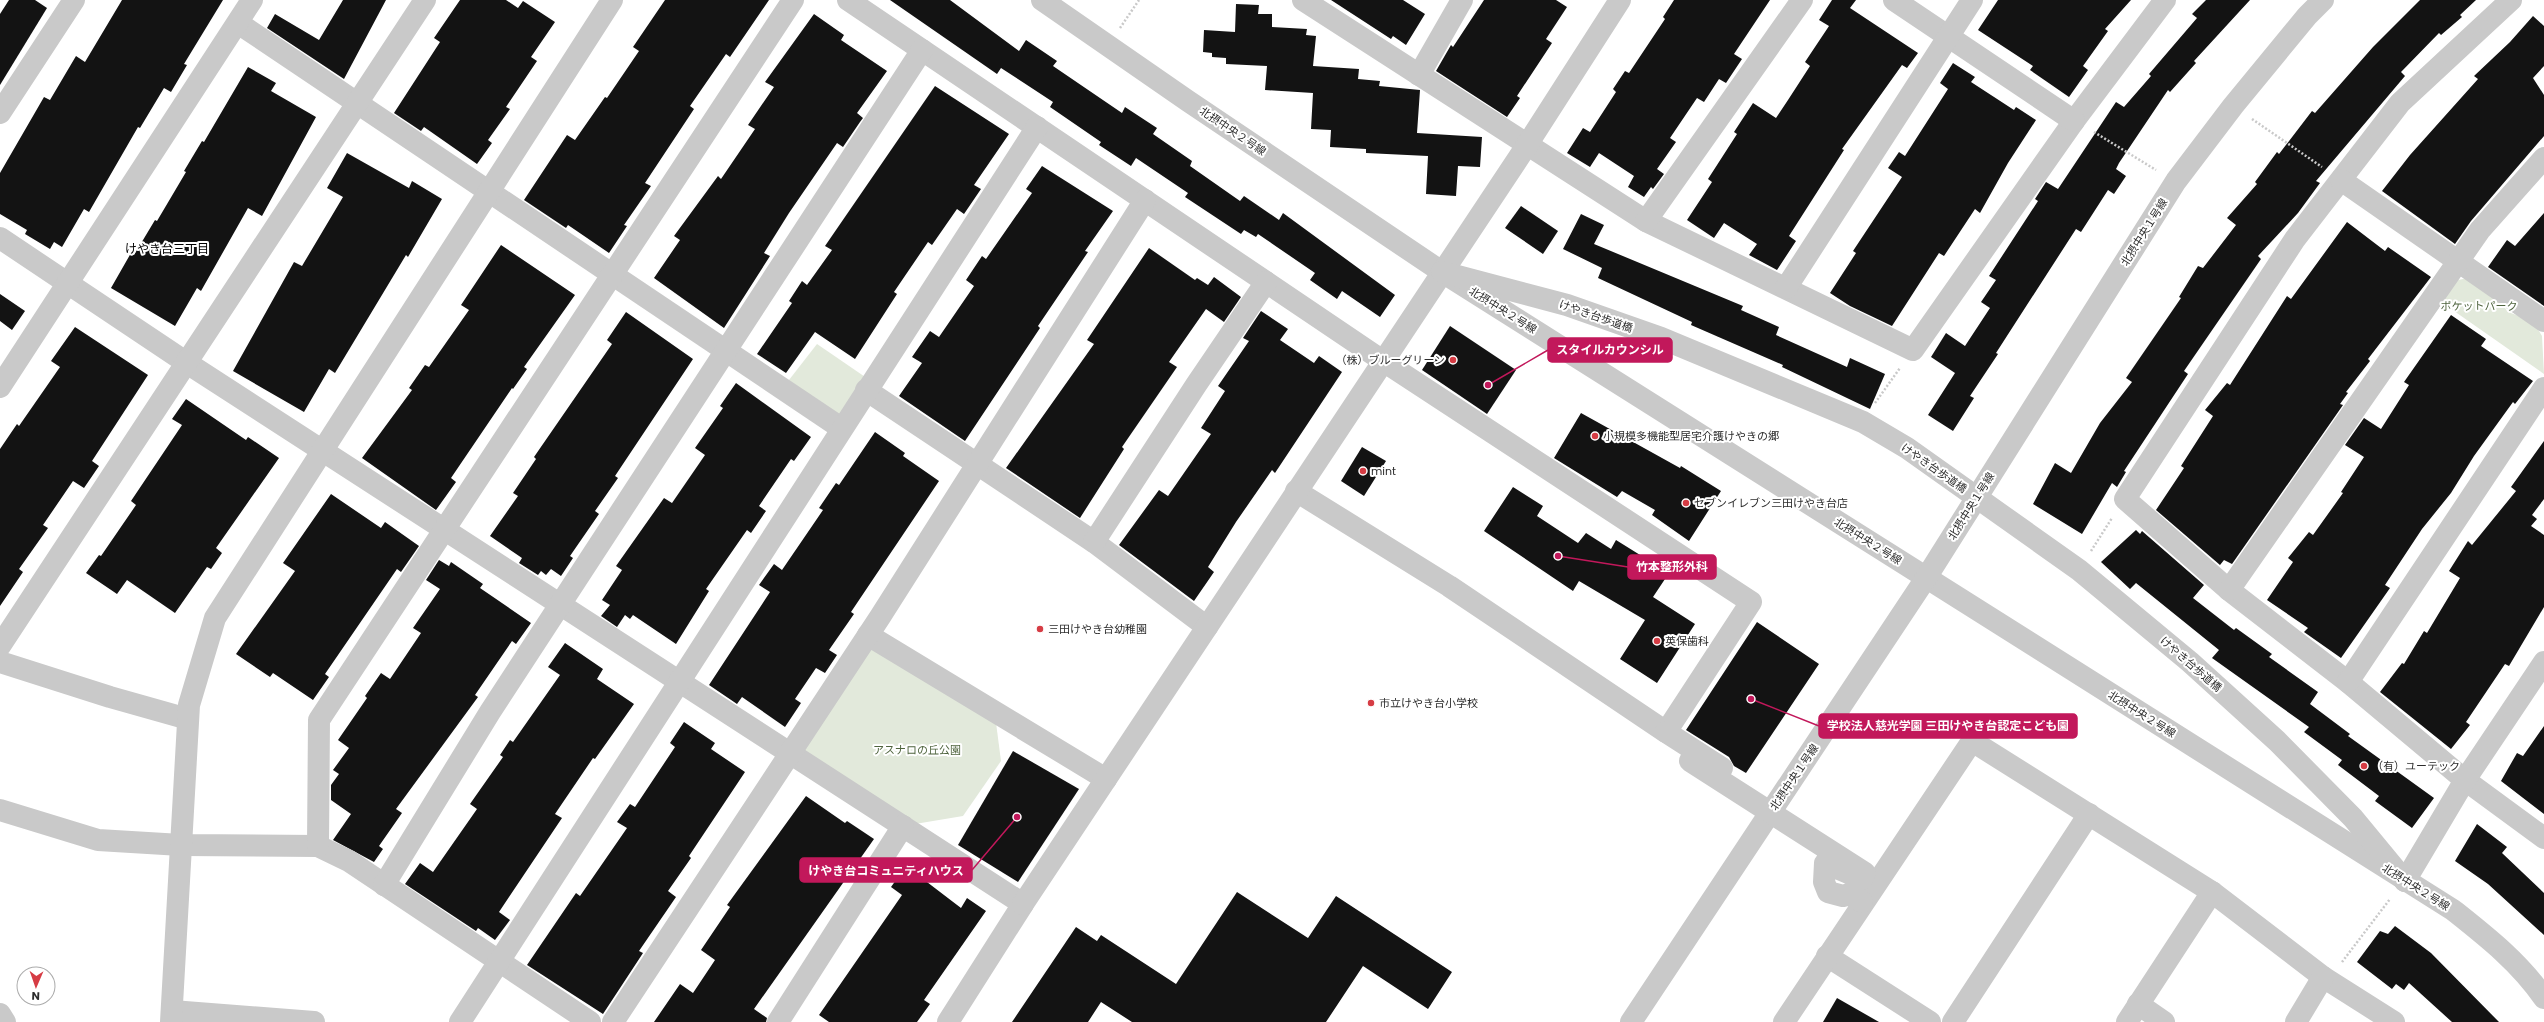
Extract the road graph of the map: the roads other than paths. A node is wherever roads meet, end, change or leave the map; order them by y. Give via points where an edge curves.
1 (74, 0) edge
2 (252, 0) edge
3 (425, 0) edge
4 (612, 0) edge
5 (793, 0) edge
6 (848, 0) edge
7 (1042, 0) edge
8 (1303, 0) edge
9 (1462, 0) edge
10 (1620, 0) edge
11 (1802, 0) edge
12 (1894, 0) edge
13 (1972, 0) edge
14 (2164, 0) edge
15 (2323, 0) edge
16 (2511, 0) edge
17 (238, 23) junction
18 (1949, 36) junction
19 (922, 50) junction
20 (1419, 75) junction
21 (357, 104) junction
22 (0, 113) edge
23 (2074, 121) junction
24 (1036, 127) junction
25 (1527, 145) junction
26 (2544, 158) edge
27 (2341, 180) junction
28 (489, 192) junction
29 (1145, 200) junction
30 (1646, 221) junction
31 (0, 238) edge
32 (2458, 262) junction
33 (1442, 272) junction
34 (612, 275) junction
35 (1266, 282) junction
36 (68, 283) junction
37 (1786, 288) junction
38 (2544, 321) edge
39 (725, 351) junction
40 (1383, 361) junction
41 (187, 363) junction
42 (0, 387) edge
43 (2544, 388) edge
44 (866, 390) junction
45 (841, 428) junction
46 (323, 451) junction
47 (977, 464) junction
48 (1296, 491) junction
49 (444, 530) junction
50 (1094, 542) junction
51 (1926, 578) junction
52 (2229, 590) junction
53 (560, 604) junction
54 (1207, 627) junction
55 (868, 635) junction
56 (0, 646) edge
57 (0, 662) edge
58 (2544, 662) edge
59 (679, 681) junction
60 (2348, 682) junction
61 (188, 719) junction
62 (1666, 732) junction
63 (790, 754) junction
64 (1106, 779) junction
65 (2465, 780) junction
66 (0, 810) edge
67 (2089, 814) junction
68 (903, 826) junction
69 (2544, 838) edge
70 (181, 844) junction
71 (318, 846) junction
72 (2405, 881) junction
73 (384, 885) junction
74 (2212, 892) junction
75 (1862, 902) junction
76 (1023, 904) junction
77 (1827, 956) junction
78 (499, 961) junction
79 (2323, 977) junction
80 (2544, 998) edge
81 (2138, 1004) junction
82 (0, 1014) edge
83 (172, 1016) edge
84 (5, 1022) edge
85 (314, 1022) edge
86 (460, 1022) edge
87 (590, 1022) edge
88 (613, 1022) edge
89 (778, 1022) edge
90 (948, 1022) edge
91 (1631, 1022) edge
92 (1784, 1022) edge
93 (1930, 1022) edge
94 (1953, 1022) edge
95 (2127, 1022) edge
96 (2164, 1022) edge
97 (2296, 1022) edge
98 (2394, 1022) edge

1 - 22 street
2 - 17 street
3 - 21 street
4 - 28 street
5 - 34 street
6 - 19 street
7 - 33 street, 北摂中央２号線
8 - 20 street
9 - 20 street
10 - 25 street
11 - 30 street
12 - 18 street
13 - 18 street
14 - 23 street
15 - 51 street, 北摂中央１号線 via 2233,106 2176,181
16 - 27 street via 2400,103
17 - 21 street
17 - 36 street
18 - 23 street
18 - 37 street
19 - 24 street
19 - 39 street
20 - 25 street
21 - 28 street
21 - 41 street
23 - 37 street via 1913,350
24 - 29 street
24 - 44 street
25 - 30 street
25 - 33 street
26 - 32 street via 2480,230
27 - 32 street
27 - 52 street via 2295,239 2125,499
28 - 34 street
28 - 46 street
29 - 35 street
29 - 47 street
30 - 37 street
31 - 36 street
32 - 38 street
32 - 52 street
33 - 40 street
33 - 51 street, 北摂中央２号線
33 - 72 street, けやき台歩道橋, bridge via 1567,305 1661,338 1863,422 1907,448 2079,570 2190,662 2277,741 2353,818
34 - 39 street
34 - 49 street
35 - 40 street
35 - 50 street
36 - 41 street
36 - 42 street
39 - 45 street
39 - 53 street
40 - 48 street
40 - 62 street via 1751,602
41 - 46 street
41 - 56 street
43 - 60 street
44 - 45 street
44 - 47 street
45 - 59 street
46 - 49 street
46 - 61 street via 215,618 189,705
47 - 50 street
47 - 55 street
48 - 54 street
48 - 62 street via 1449,586
49 - 53 street
49 - 71 street via 319,720
50 - 54 street
51 - 72 street, 北摂中央２号線
51 - 91 street, 北摂中央１号線
52 - 60 street
53 - 59 street
53 - 73 street
54 - 64 street
55 - 63 street
55 - 64 street
57 - 61 street
58 - 65 street
59 - 63 street
59 - 78 street
60 - 65 street
61 - 70 street
62 - 75 street, bridge via 1722,768 1719,773 1693,756 1690,762 1865,873 1862,879 1825,863 1824,882 1828,892 1843,896 1848,894
63 - 68 street
63 - 88 street
64 - 76 street
65 - 69 street
65 - 72 street
66 - 70 street via 98,840
67 - 74 street
67 - 75 street via 1972,741
67 - 94 street
68 - 76 street
68 - 89 street
70 - 71 street
70 - 83 street
71 - 73 street via 349,861
72 - 80 street, 北摂中央２号線 via 2453,910 2502,948
73 - 78 street
74 - 79 street
74 - 81 street
75 - 77 street
76 - 90 street
77 - 92 street
77 - 93 street
78 - 86 street
78 - 87 street
79 - 97 street
79 - 98 street
81 - 95 street
81 - 96 street
82 - 84 street
83 - 85 street

